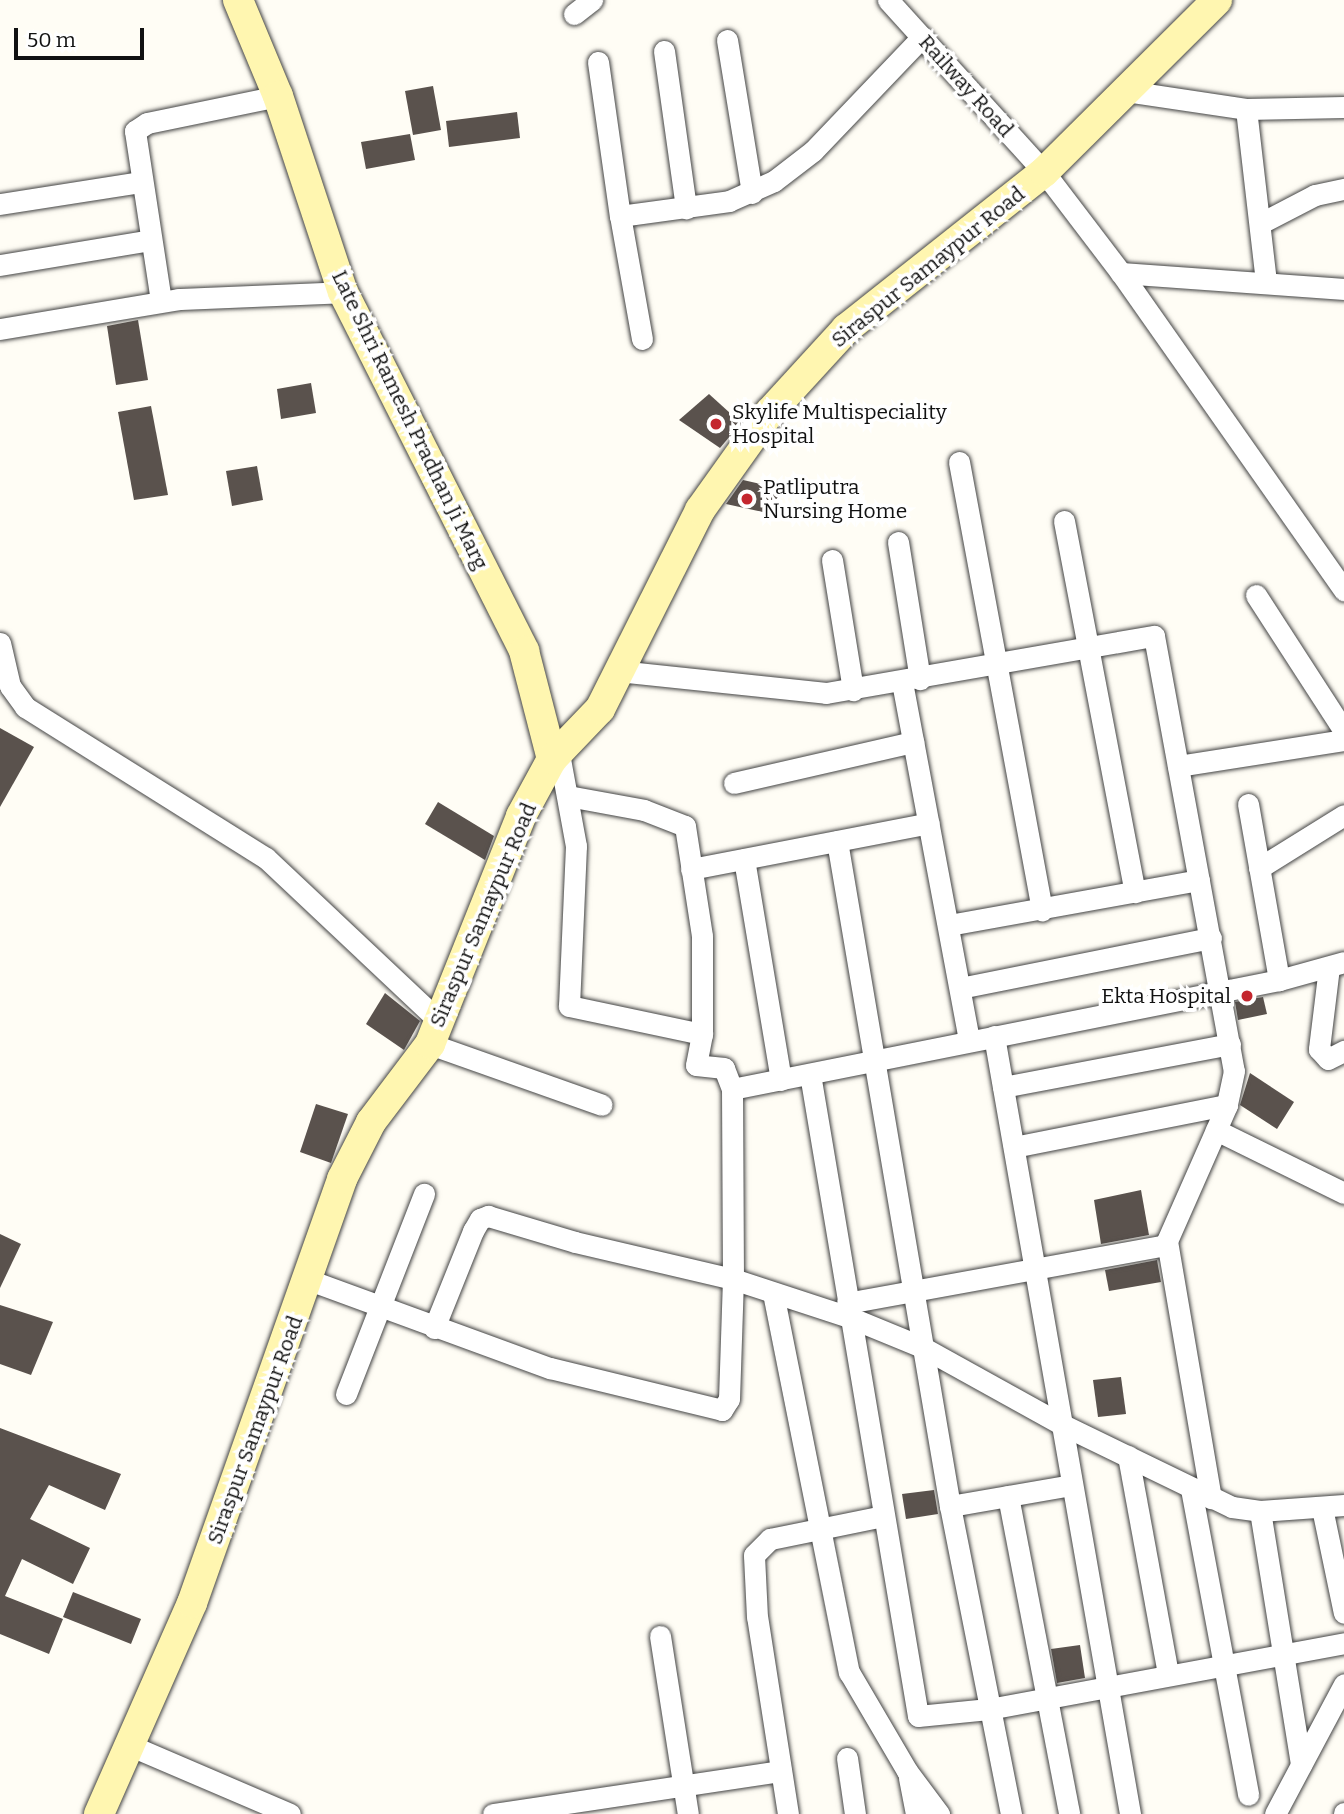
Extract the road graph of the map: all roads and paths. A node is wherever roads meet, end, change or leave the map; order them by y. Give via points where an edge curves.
1 (238, 0) edge
2 (592, 0) edge
3 (889, 0) edge
4 (1217, 0) edge
5 (573, 14) dead end
6 (922, 37) junction
7 (727, 40) dead end
8 (664, 51) dead end
9 (598, 62) dead end
10 (1126, 91) junction
11 (278, 96) junction
12 (1344, 107) edge
13 (1246, 109) junction
14 (1044, 172) junction
15 (141, 182) junction
16 (1344, 189) edge
17 (752, 193) junction
18 (0, 204) edge
19 (686, 208) junction
20 (620, 216) junction
21 (1261, 223) junction
22 (151, 240) junction
23 (0, 265) edge
24 (1121, 273) junction
25 (1266, 283) junction
26 (1344, 289) edge
27 (343, 292) junction
28 (161, 301) junction
29 (0, 329) edge
30 (642, 340) dead end
31 (959, 462) dead end
32 (1064, 521) dead end
33 (898, 542) dead end
34 (832, 560) dead end
35 (1342, 584) edge
36 (1256, 595) dead end
37 (0, 643) edge
38 (1088, 645) junction
39 (995, 663) junction
40 (618, 671) junction
41 (911, 681) junction
42 (853, 690) junction
43 (1344, 731) edge
44 (1344, 740) edge
45 (913, 742) junction
46 (556, 756) junction
47 (1178, 766) junction
48 (734, 783) dead end
49 (568, 796) junction
50 (1248, 804) dead end
51 (1344, 815) edge
52 (929, 824) junction
53 (836, 841) junction
54 (744, 859) junction
55 (1259, 868) junction
56 (691, 869) junction
57 (1199, 880) junction
58 (1135, 892) junction
59 (1042, 909) junction
60 (949, 925) junction
61 (1211, 938) junction
62 (1336, 964) edge
63 (1279, 980) junction
64 (960, 988) junction
65 (1222, 990) junction
66 (435, 1033) junction
67 (702, 1034) junction
68 (994, 1036) junction
69 (969, 1041) junction
70 (1230, 1044) junction
71 (1344, 1051) edge
72 (875, 1060) junction
73 (810, 1074) junction
74 (781, 1080) junction
75 (1003, 1087) junction
76 (732, 1089) junction
77 (602, 1105) dead end
78 (1227, 1105) junction
79 (1216, 1130) junction
80 (1014, 1147) junction
81 (1344, 1193) edge
82 (424, 1194) dead end
83 (1167, 1245) junction
84 (1034, 1267) junction
85 (733, 1279) junction
86 (309, 1280) junction
87 (914, 1291) junction
88 (773, 1293) junction
89 (379, 1309) junction
90 (848, 1310) junction
91 (434, 1328) junction
92 (922, 1347) junction
93 (346, 1394) dead end
94 (1061, 1424) junction
95 (1128, 1456) junction
96 (1071, 1485) junction
97 (1191, 1489) junction
98 (1008, 1496) junction
99 (1211, 1498) junction
100 (1344, 1505) edge
101 (950, 1506) junction
102 (1322, 1508) junction
103 (1260, 1511) junction
104 (883, 1516) junction
105 (820, 1528) junction
106 (1344, 1614) edge
107 (660, 1636) dead end
108 (1344, 1643) edge
109 (1281, 1654) junction
110 (1223, 1664) junction
111 (1168, 1673) junction
112 (1344, 1684) edge
113 (1108, 1685) junction
114 (1046, 1698) junction
115 (989, 1709) junction
116 (129, 1745) junction
117 (847, 1758) dead end
118 (1301, 1765) junction
119 (781, 1771) junction
120 (907, 1771) junction
121 (683, 1786) junction
122 (1248, 1795) dead end
123 (589, 1807) edge
124 (99, 1814) edge
125 (290, 1814) edge
126 (493, 1814) edge
127 (688, 1814) edge
128 (788, 1814) edge
129 (855, 1814) edge
130 (916, 1814) edge
131 (939, 1814) edge
132 (1011, 1814) edge
133 (1069, 1814) edge
134 (1130, 1814) edge
135 (1275, 1814) edge

1 - 11 street, Late Shri Ramesh Pradhan Ji Marg
2 - 5 street
3 - 6 street, Railway Road
4 - 10 street, Siraspur Samaypur Road
6 - 14 street, Railway Road
6 - 17 street via 813,151
7 - 17 street
8 - 19 street
9 - 20 street
10 - 13 street
10 - 14 street, Siraspur Samaypur Road
11 - 15 street via 140,127 135,140
11 - 27 street, Late Shri Ramesh Pradhan Ji Marg
12 - 13 street
13 - 21 street
14 - 24 street, Railway Road
14 - 40 street, Siraspur Samaypur Road via 846,329 770,412 700,510
15 - 18 street
15 - 22 street
16 - 21 street via 1315,195
17 - 19 street
19 - 20 street
20 - 30 street
21 - 25 street
22 - 23 street
22 - 28 street
24 - 25 street
24 - 35 street, Railway Road
25 - 26 street
27 - 28 street
27 - 46 street, Late Shri Ramesh Pradhan Ji Marg via 524,651
28 - 29 street
31 - 39 street
32 - 38 street
33 - 41 street
34 - 42 street
36 - 43 street
37 - 66 street via 10,686 24,708 267,858
38 - 39 street
38 - 47 street via 1154,636
38 - 58 street
39 - 41 street
39 - 59 street
40 - 42 street via 799,693
40 - 46 street, Siraspur Samaypur Road via 600,709
41 - 42 street
41 - 45 street
44 - 47 street
45 - 48 street
45 - 52 street
46 - 49 street
46 - 66 street, Siraspur Samaypur Road via 522,816
47 - 57 street
49 - 56 street via 644,810 685,826
49 - 67 street via 576,846 569,1006
50 - 55 street
51 - 55 street
52 - 53 street
52 - 60 street
53 - 54 street
53 - 72 street
54 - 56 street
54 - 74 street
55 - 63 street
56 - 67 street via 702,936
57 - 58 street
57 - 61 street
58 - 59 street
59 - 60 street
60 - 64 street
61 - 64 street
61 - 65 street
62 - 63 street
62 - 71 street via 1319,1049 1324,1058
63 - 65 street
64 - 69 street
65 - 68 street
65 - 70 street
66 - 77 street
66 - 86 street, Siraspur Samaypur Road via 358,1145
67 - 76 street via 696,1065 724,1068
68 - 69 street
68 - 75 street
69 - 72 street
70 - 75 street
70 - 78 street via 1235,1081
72 - 73 street
72 - 87 street
73 - 74 street
73 - 90 street
74 - 76 street
75 - 80 street
76 - 85 street
78 - 79 street
78 - 80 street
79 - 81 street
79 - 83 street
80 - 84 street
82 - 89 street
83 - 84 street
83 - 99 street
84 - 87 street
84 - 94 street
85 - 88 street
85 - 91 street via 575,1242 488,1216 480,1219 473,1231
85 - 91 street via 729,1399 722,1410 550,1368
86 - 89 street
86 - 116 street, Siraspur Samaypur Road via 192,1604
87 - 90 street
87 - 92 street
88 - 90 street
88 - 105 street
89 - 91 street
89 - 93 street
90 - 92 street
90 - 104 street
92 - 94 street
92 - 101 street
94 - 95 street
94 - 96 street
95 - 97 street
95 - 111 street
96 - 98 street
96 - 113 street
97 - 99 street
97 - 110 street
98 - 101 street
98 - 114 street
99 - 103 street
100 - 102 street
101 - 115 street
102 - 103 street
102 - 106 street
103 - 109 street
104 - 105 street
104 - 115 street via 918,1716
105 - 119 street via 770,1539 754,1555 757,1617
105 - 120 street via 851,1678
107 - 121 street
108 - 109 street
109 - 110 street
109 - 118 street
110 - 111 street
110 - 122 street
111 - 113 street
112 - 118 street
113 - 114 street
113 - 134 street
114 - 115 street
114 - 133 street
115 - 132 street
116 - 124 street, Siraspur Samaypur Road
116 - 125 street
117 - 129 street
118 - 135 street
119 - 121 street
119 - 128 street
120 - 130 street
120 - 131 street
121 - 123 street
121 - 127 street
123 - 126 street

